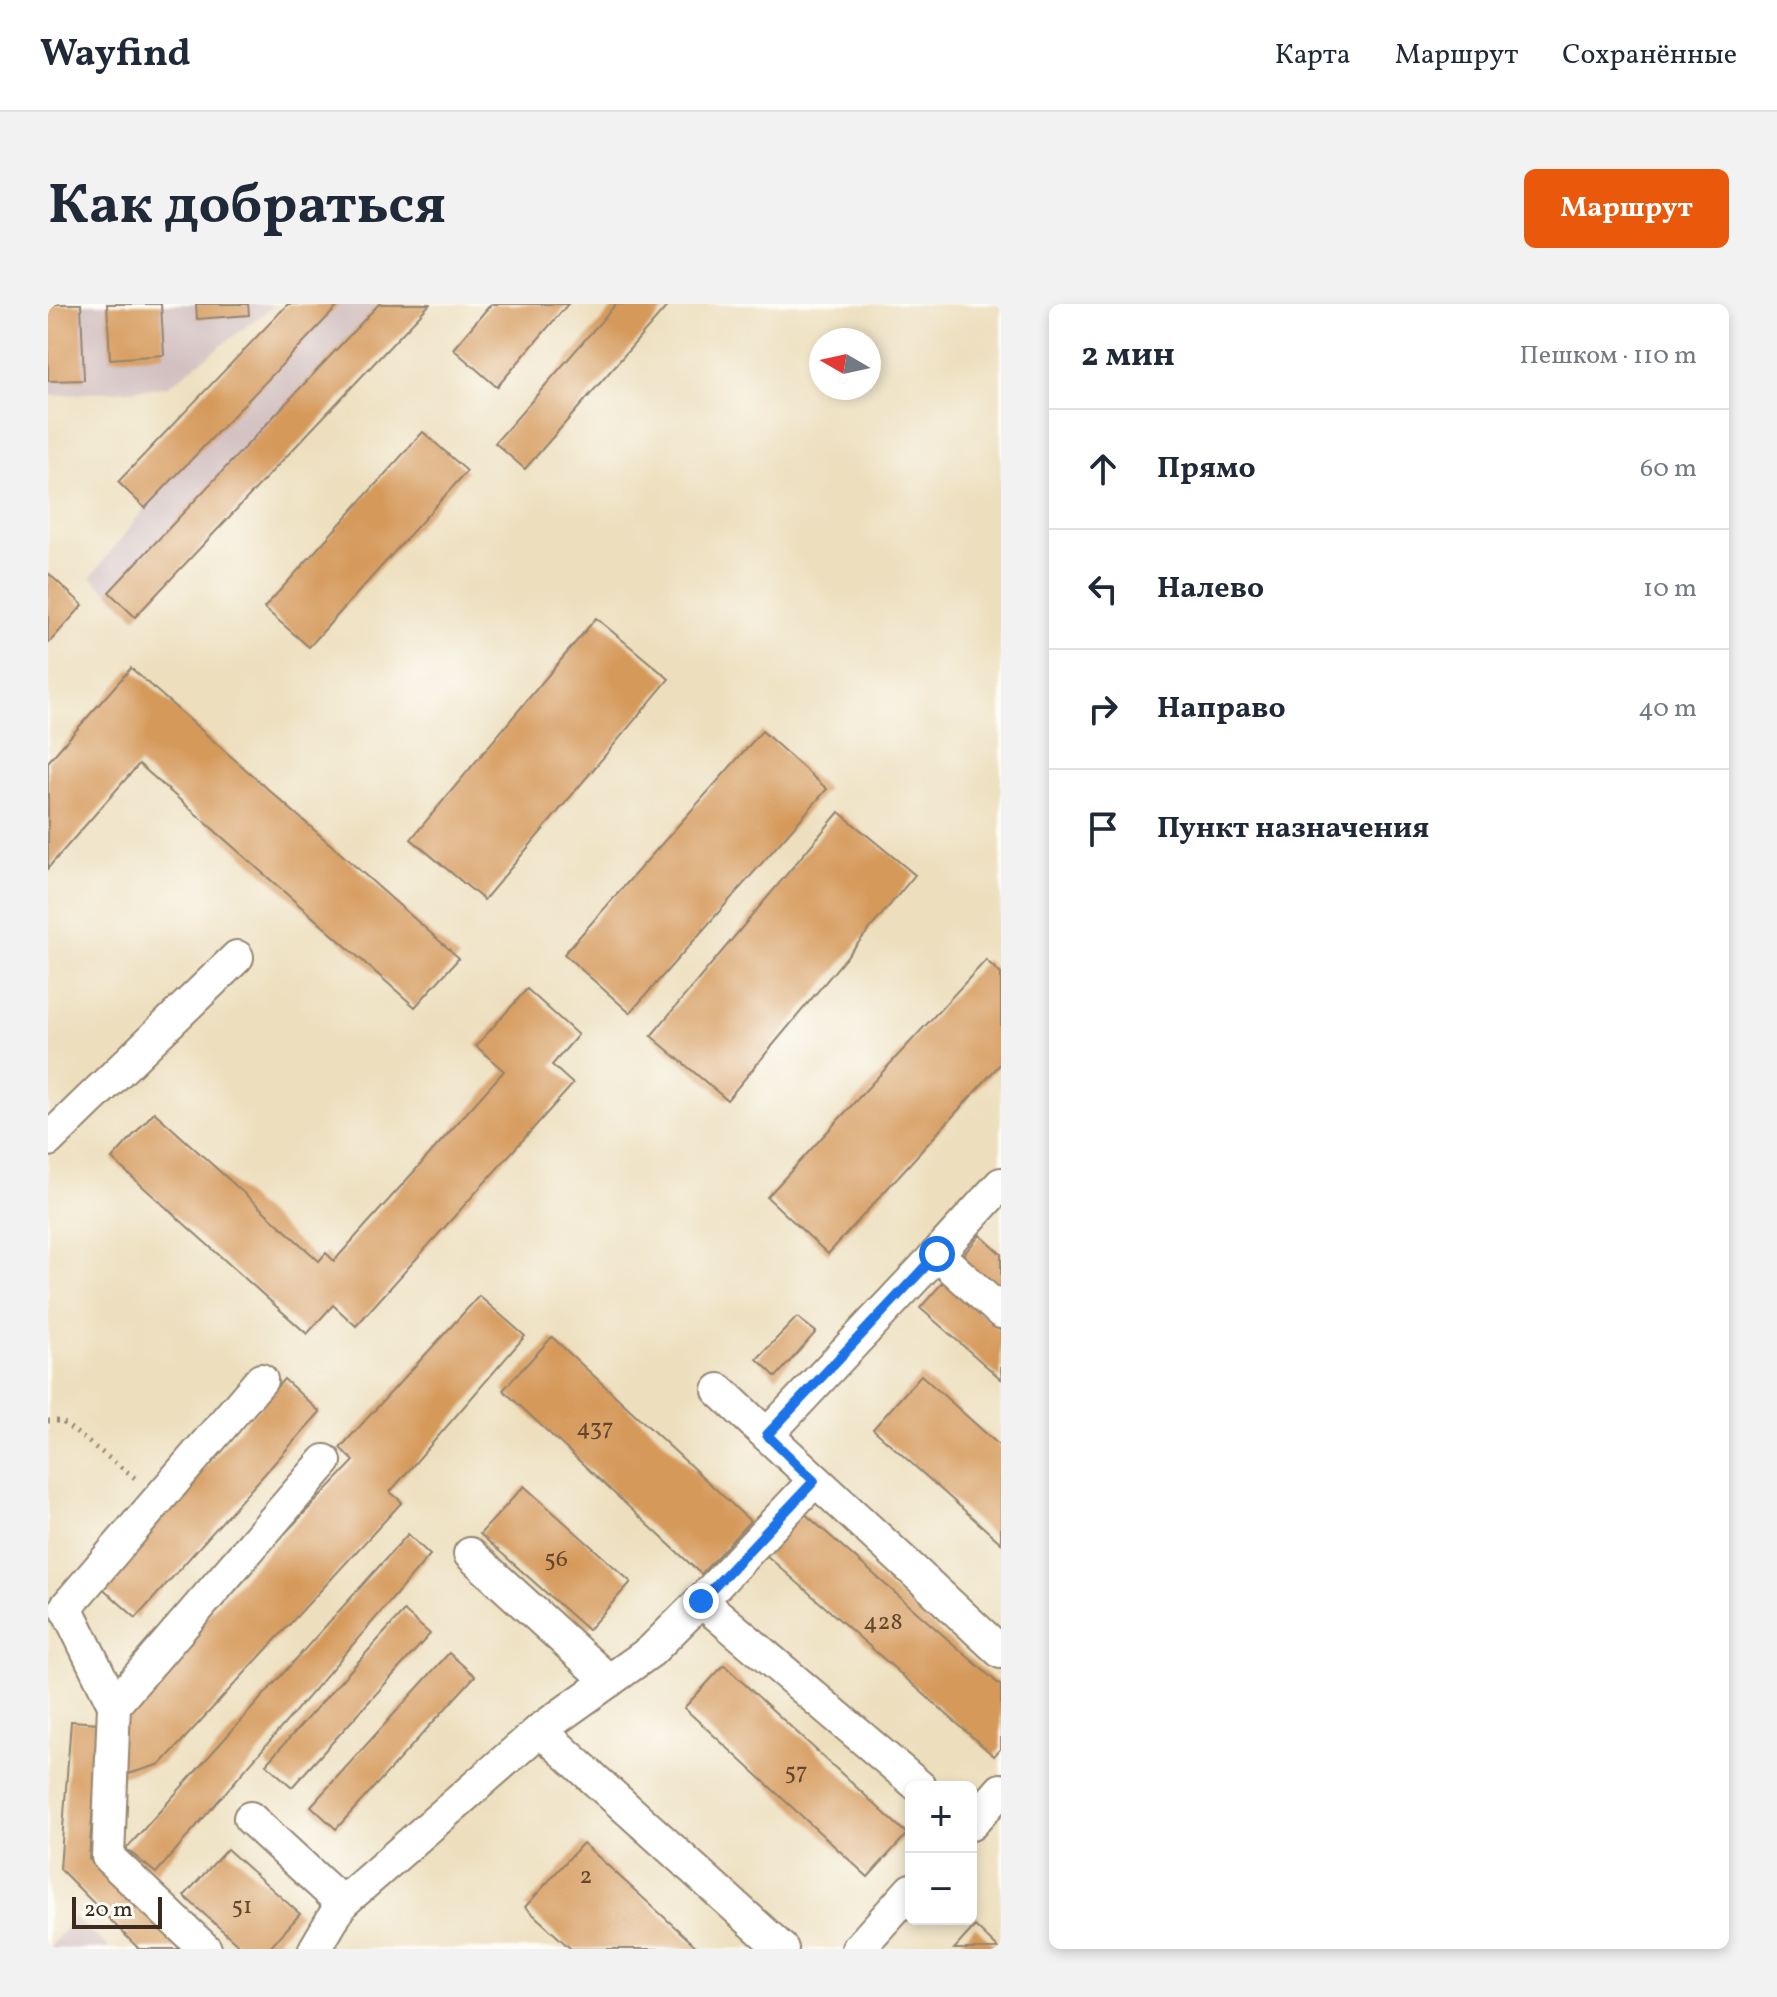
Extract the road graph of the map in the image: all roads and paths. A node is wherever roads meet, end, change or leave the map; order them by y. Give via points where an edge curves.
1 (237, 957) dead end
2 (48, 1140) edge
3 (1001, 1184) edge
4 (937, 1254) junction
5 (1001, 1312) edge
6 (261, 1380) dead end
7 (719, 1390) dead end
8 (48, 1421) edge
9 (767, 1435) junction
10 (325, 1461) dead end
11 (814, 1481) junction
12 (160, 1497) junction
13 (470, 1554) dead end
14 (701, 1601) junction
15 (1001, 1652) edge
16 (609, 1681) junction
17 (114, 1705) junction
18 (540, 1730) junction
19 (913, 1781) edge
20 (1001, 1790) edge
21 (977, 1817) edge
22 (250, 1818) dead end
23 (905, 1897) edge
24 (342, 1903) junction
25 (205, 1949) edge
26 (315, 1949) edge
27 (782, 1949) edge
28 (858, 1949) edge

1 - 2 lane
3 - 4 lane
4 - 5 lane
4 - 9 lane
6 - 12 lane
7 - 9 lane
8 - 12 path via 61,1421
9 - 11 lane
10 - 17 lane
11 - 14 lane
11 - 15 lane
12 - 17 lane via 66,1607
13 - 16 lane
14 - 16 lane via 651,1651
14 - 19 lane
16 - 18 lane
17 - 25 lane via 108,1857
18 - 24 lane
18 - 27 lane
20 - 21 lane
22 - 24 lane
23 - 28 lane
24 - 26 lane

